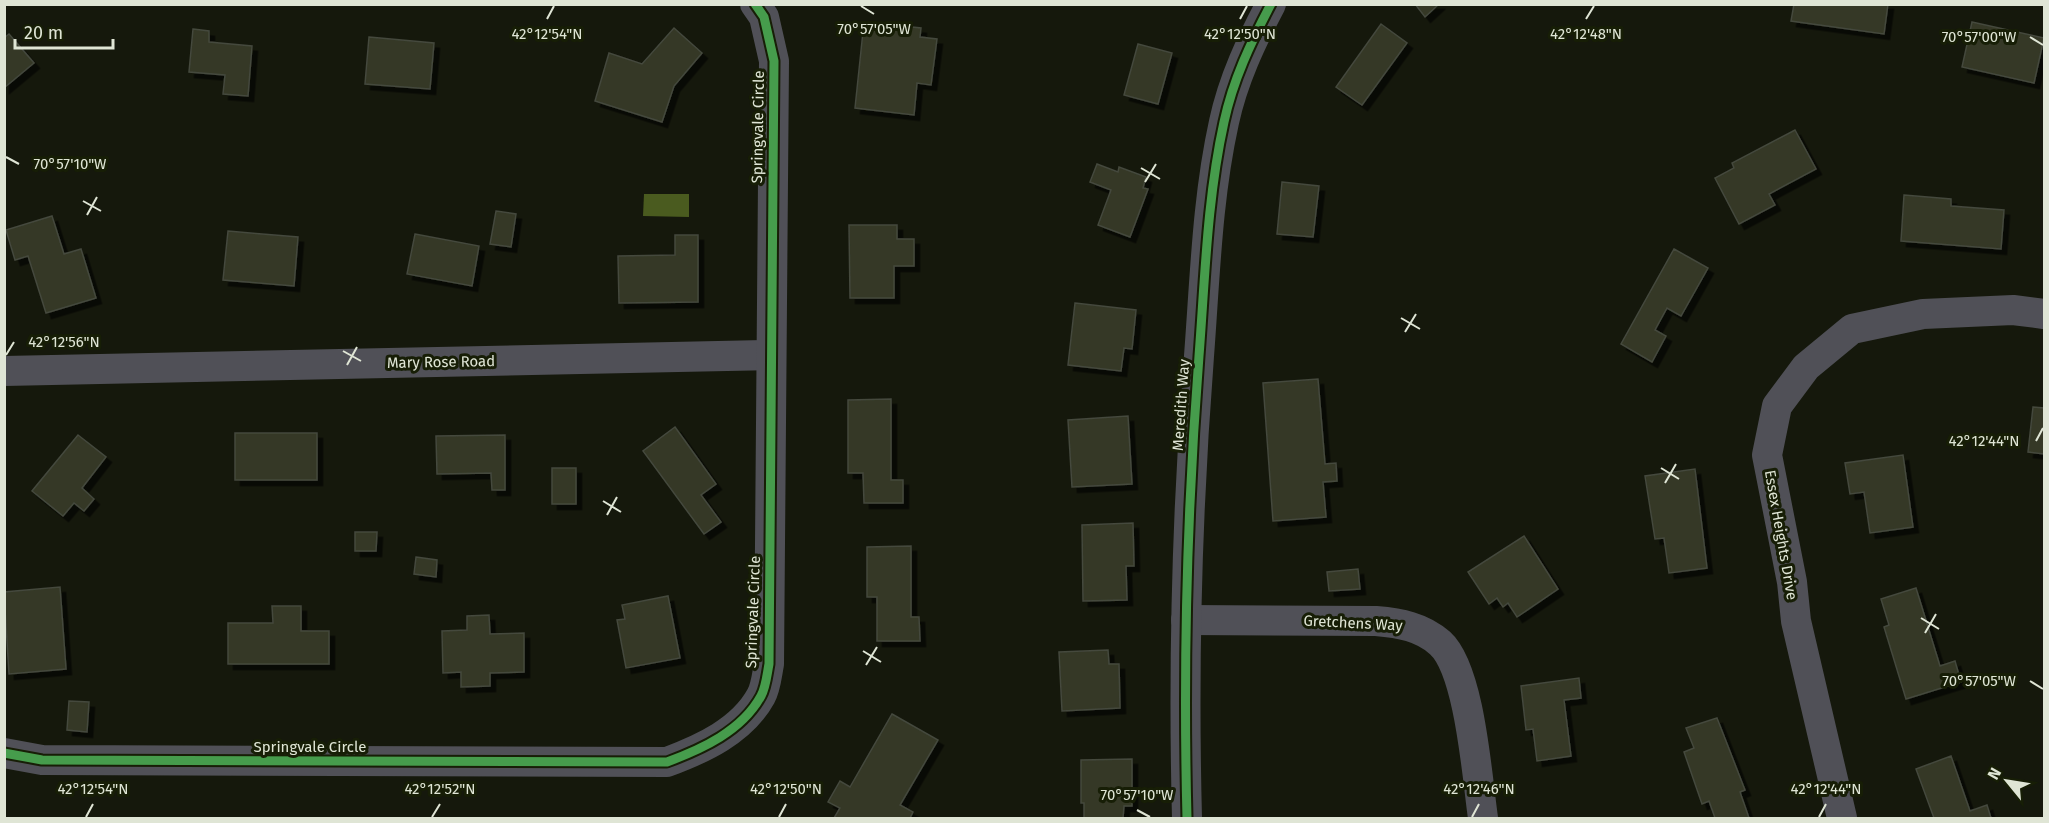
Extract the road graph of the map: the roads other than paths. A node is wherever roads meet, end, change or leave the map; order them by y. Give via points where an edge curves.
1 (755, 4) edge
2 (1271, 4) edge
3 (2044, 314) edge
4 (770, 355) junction
5 (4, 371) edge
6 (1186, 620) junction
7 (4, 753) edge
8 (1187, 819) edge
9 (1483, 819) edge
10 (1842, 819) edge

1 - 4 street, Springvale Circle via 764,17 774,61
2 - 6 street, Meredith Way via 1246,52 1224,121 1211,208 1191,466
3 - 10 street, Essex Heights Drive via 2013,310 1923,314 1852,329 1806,366 1777,406 1767,455 1796,621
4 - 5 street, Mary Rose Road
4 - 7 street, Springvale Circle via 769,664 761,696 735,727 700,750 667,762 54,760
6 - 8 street, Meredith Way
6 - 9 street, Gretchens Way via 1384,622 1407,625 1431,636 1450,656 1463,686

